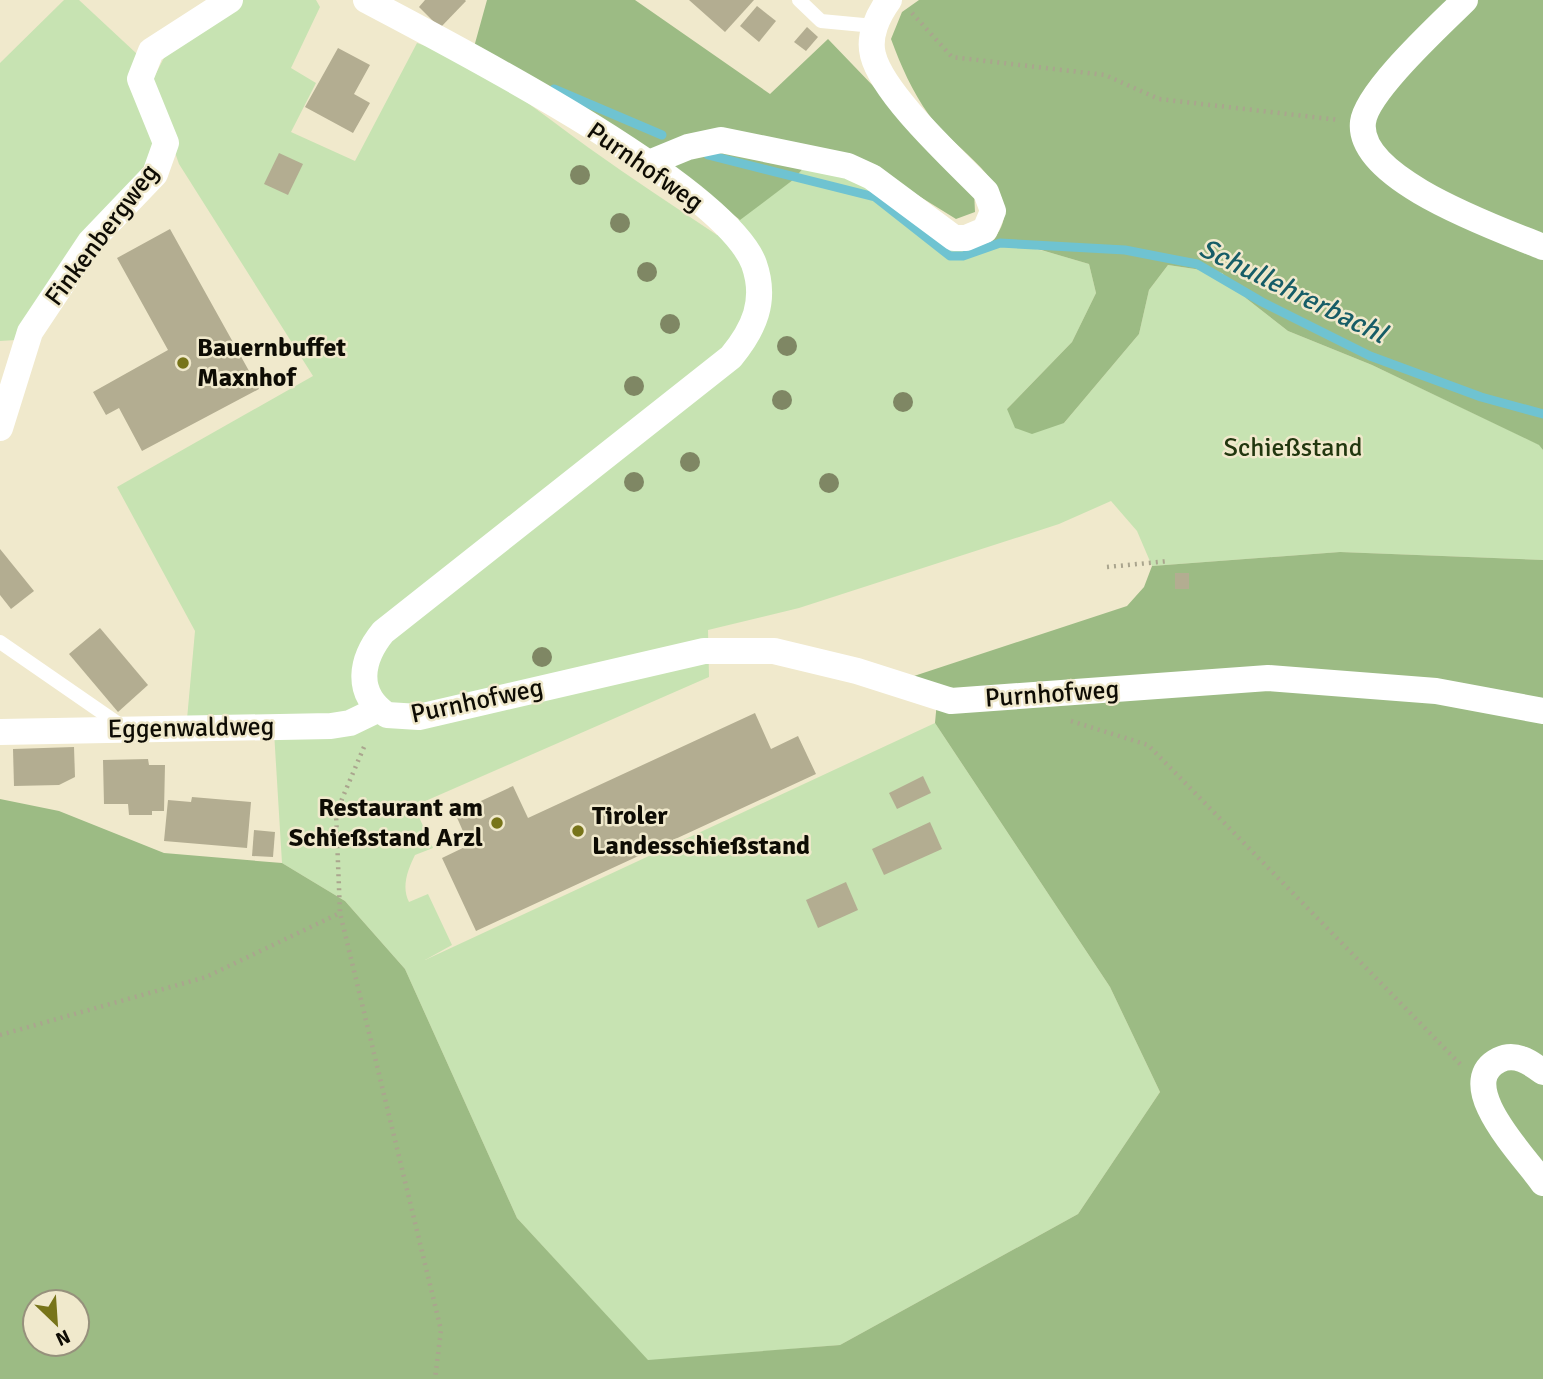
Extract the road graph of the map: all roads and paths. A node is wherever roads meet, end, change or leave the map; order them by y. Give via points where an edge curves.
1 (230, 0) edge
2 (366, 0) edge
3 (799, 0) edge
4 (1465, 0) edge
5 (899, 5) edge
6 (874, 26) junction
7 (1363, 122) junction
8 (649, 163) junction
9 (1543, 247) edge
10 (0, 428) edge
11 (1169, 561) dead end
12 (1107, 567) dead end
13 (0, 642) edge
14 (379, 709) junction
15 (1543, 711) edge
16 (1069, 720) dead end
17 (127, 729) junction
18 (0, 732) edge
19 (340, 913) junction
20 (0, 1035) edge
21 (1543, 1072) edge
22 (1485, 1077) junction
23 (1543, 1183) edge
24 (435, 1379) edge

1 - 10 street, Finkenbergweg via 151,51 140,79 166,143 156,174 90,243 30,332
2 - 8 street, Purnhofweg
3 - 6 lane via 821,21
4 - 7 street via 1394,73
5 - 6 street
5 - 7 path via 952,57 1105,75 1159,99
6 - 8 street via 873,55 889,85 991,202 991,221 975,235 954,238 944,233 872,177 848,166 721,140
7 - 9 street via 1370,151 1384,168 1428,195
8 - 14 street, Purnhofweg via 727,227 743,246 759,284 754,325 731,357 705,380 383,632 369,652 364,671 370,698
11 - 12 path
13 - 17 lane
14 - 15 street, Purnhofweg via 395,718 419,717 704,650 774,651 951,701 1268,678 1436,691
14 - 17 street, Eggenwaldweg via 350,723 331,726
14 - 19 path via 336,813
16 - 22 path via 1149,745 1456,1063
17 - 18 street, Eggenwaldweg
19 - 20 path via 206,977
19 - 24 path via 441,1330
21 - 22 street via 1521,1058 1507,1056 1493,1063
22 - 23 street via 1489,1108

